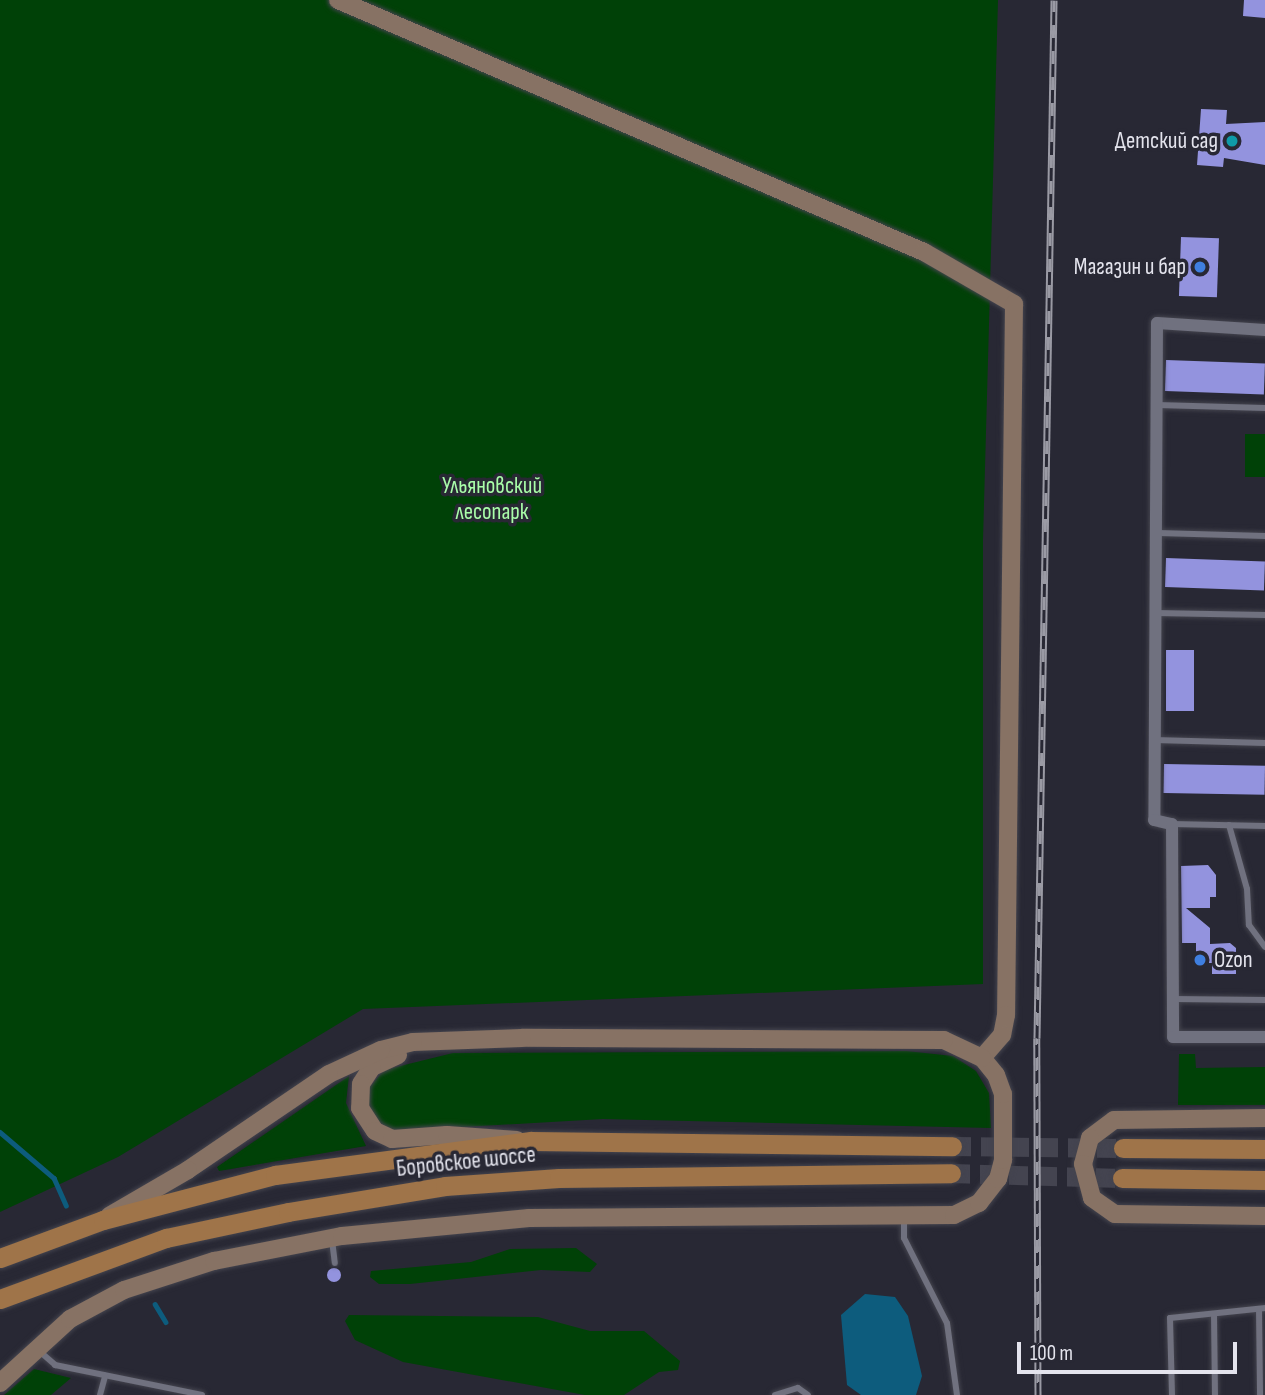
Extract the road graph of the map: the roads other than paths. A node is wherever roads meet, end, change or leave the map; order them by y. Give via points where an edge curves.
1 (338, 0) edge
2 (1265, 330) edge
3 (1157, 405) junction
4 (1265, 408) edge
5 (1158, 533) junction
6 (1265, 536) edge
7 (1155, 613) junction
8 (1265, 615) edge
9 (1154, 740) junction
10 (1265, 743) edge
11 (1172, 824) junction
12 (1228, 825) junction
13 (1265, 826) edge
14 (1265, 947) edge
15 (1173, 999) junction
16 (1265, 1000) edge
17 (1265, 1037) edge
18 (446, 1040) junction
19 (982, 1058) junction
20 (1265, 1118) edge
21 (531, 1142) junction
22 (952, 1146) tunnel mouth
23 (1123, 1148) tunnel mouth
24 (1265, 1149) edge
25 (951, 1173) tunnel mouth
26 (1122, 1178) tunnel mouth
27 (1265, 1180) edge
28 (1265, 1216) edge
29 (904, 1218) junction
30 (103, 1220) junction
31 (332, 1238) junction
32 (0, 1258) edge
33 (335, 1263) dead end
34 (0, 1299) edge
35 (1262, 1309) edge
36 (1214, 1314) junction
37 (37, 1349) junction
38 (1262, 1354) edge
39 (106, 1376) junction
40 (0, 1383) edge
41 (100, 1395) edge
42 (202, 1395) edge
43 (775, 1395) edge
44 (808, 1395) edge
45 (957, 1395) edge
46 (1171, 1395) edge
47 (1215, 1395) edge
48 (1259, 1395) edge

1 - 19 street via 924,252 1014,304 1006,1015 1002,1035
2 - 3 street via 1157,323
3 - 4 lane
3 - 5 street
5 - 6 lane
5 - 7 street
7 - 8 lane
7 - 9 street
9 - 10 lane
9 - 11 street via 1154,820
11 - 12 lane
11 - 15 street
12 - 13 lane
12 - 14 lane via 1247,889 1250,925
15 - 16 lane
15 - 17 street via 1173,1037
18 - 19 street via 934,1039 955,1042
18 - 21 street via 382,1061 369,1071 359,1102 370,1126 392,1139 486,1136
18 - 30 street via 404,1043 350,1062
19 - 29 street via 996,1075 1003,1094 1003,1160 998,1179 979,1203 963,1212
20 - 28 street via 1114,1120 1090,1138 1083,1164 1092,1198 1115,1214
21 - 22 main road, Боровское шоссе
21 - 30 main road, Боровское шоссе via 275,1175
23 - 24 main road
25 - 34 main road, Боровское шоссе via 559,1178 444,1186 166,1238
26 - 27 main road
29 - 31 street via 529,1218
29 - 45 lane via 904,1238 947,1322
30 - 32 main road, Боровское шоссе
31 - 33 lane
31 - 37 street via 214,1261 148,1281 89,1307
35 - 36 lane
35 - 38 lane
36 - 46 lane via 1170,1318
36 - 47 lane
37 - 39 lane via 55,1365
37 - 40 street
38 - 48 lane
39 - 41 lane
39 - 42 lane
43 - 44 lane via 798,1388

